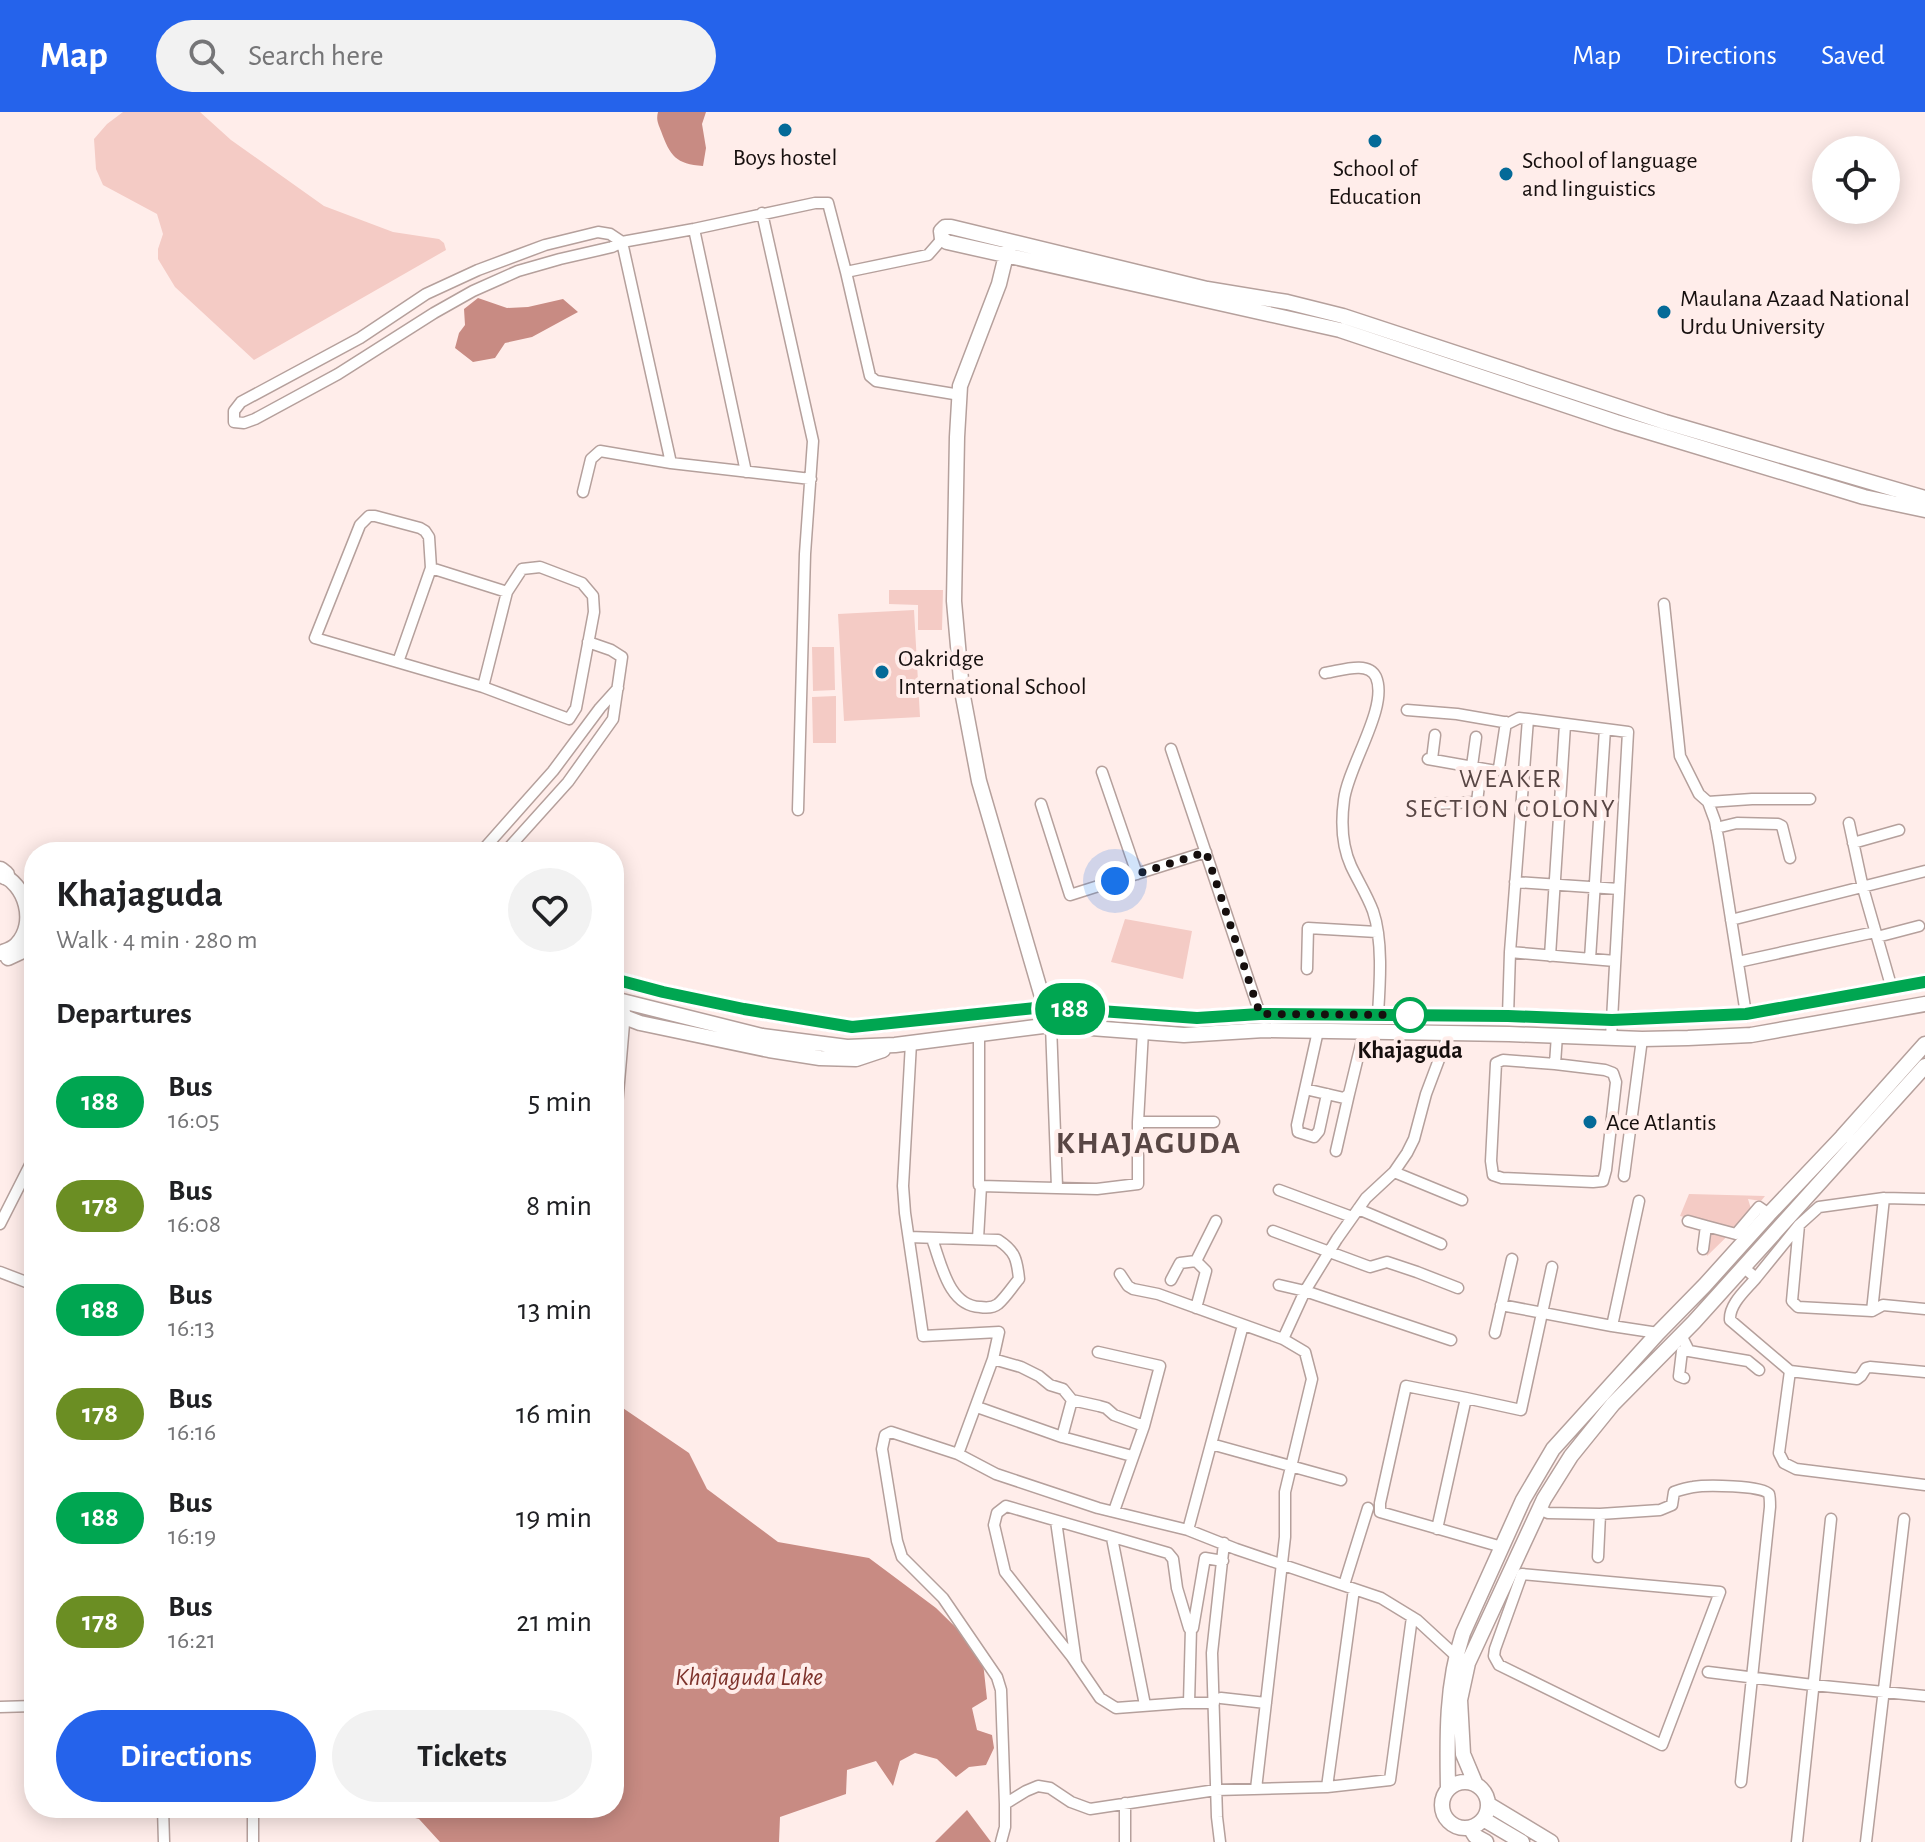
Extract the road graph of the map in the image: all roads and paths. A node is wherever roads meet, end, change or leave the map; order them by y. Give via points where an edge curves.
1 (762, 213) junction
2 (694, 229) junction
3 (944, 233) joint
4 (622, 242) junction
5 (1007, 248) junction
6 (846, 272) junction
7 (960, 395) junction
8 (671, 463) junction
9 (746, 472) junction
10 (811, 479) junction
11 (583, 492) dead end
12 (1925, 498) edge
13 (1925, 510) edge
14 (431, 568) junction
15 (507, 592) junction
16 (1664, 604) dead end
17 (587, 644) junction
18 (398, 662) junction
19 (1325, 673) dead end
20 (483, 687) junction
21 (619, 687) junction
22 (1407, 710) dead end
23 (1528, 719) junction
24 (1506, 722) junction
25 (1565, 725) junction
26 (1605, 729) junction
27 (1435, 735) dead end
28 (1476, 737) dead end
29 (1171, 749) dead end
30 (1476, 767) junction
31 (1102, 772) dead end
32 (1810, 799) dead end
33 (1708, 802) junction
34 (1041, 804) dead end
35 (1431, 804) dead end
36 (798, 810) dead end
37 (1849, 823) dead end
38 (1716, 828) junction
39 (1899, 830) dead end
40 (490, 842) edge
41 (514, 842) edge
42 (1853, 843) junction
43 (1206, 852) junction
44 (1790, 858) dead end
45 (1925, 871) edge
46 (2, 873) edge
47 (1137, 874) junction
48 (1515, 882) junction
49 (1555, 885) junction
50 (1594, 887) junction
51 (1863, 888) junction
52 (1619, 889) junction
53 (24, 894) edge
54 (1731, 920) junction
55 (1919, 926) dead end
56 (24, 931) edge
57 (1377, 932) junction
58 (1876, 934) junction
59 (24, 942) edge
60 (16, 946) junction
61 (24, 951) edge
62 (1510, 952) junction
63 (0, 953) edge
64 (1550, 956) junction
65 (1590, 959) junction
66 (1615, 961) junction
67 (1738, 962) junction
68 (0, 963) edge
69 (1307, 969) dead end
70 (624, 982) edge
71 (1925, 982) edge
72 (1892, 989) junction
73 (1925, 1004) edge
74 (1045, 1007) junction
75 (624, 1009) edge
76 (1260, 1014) junction
77 (1378, 1014) junction
78 (1746, 1014) junction
79 (1508, 1016) junction
80 (1612, 1020) junction
81 (1051, 1025) junction
82 (1143, 1031) junction
83 (1318, 1031) junction
84 (1364, 1032) junction
85 (1449, 1033) junction
86 (979, 1035) junction
87 (1557, 1035) junction
88 (1611, 1038) junction
89 (1642, 1039) junction
90 (911, 1043) junction
91 (1925, 1044) edge
92 (1555, 1064) junction
93 (1925, 1066) edge
94 (1305, 1089) junction
95 (1327, 1094) junction
96 (1349, 1094) junction
97 (1138, 1122) junction
98 (1214, 1122) dead end
99 (1336, 1151) dead end
100 (1394, 1172) junction
101 (1624, 1176) dead end
102 (24, 1177) edge
103 (981, 1186) junction
104 (1057, 1187) junction
105 (1279, 1190) dead end
106 (1884, 1198) junction
107 (1925, 1199) edge
108 (1462, 1200) dead end
109 (1639, 1201) dead end
110 (1355, 1213) junction
111 (1769, 1214) junction
112 (1216, 1221) dead end
113 (1688, 1221) dead end
114 (0, 1224) edge
115 (1799, 1225) junction
116 (1706, 1226) junction
117 (1273, 1231) dead end
118 (909, 1237) junction
119 (932, 1239) junction
120 (978, 1239) junction
121 (1441, 1244) dead end
122 (1703, 1249) dead end
123 (1329, 1252) junction
124 (1512, 1259) dead end
125 (1196, 1261) junction
126 (1748, 1262) junction
127 (1552, 1267) dead end
128 (1765, 1267) junction
129 (0, 1272) edge
130 (1120, 1274) dead end
131 (1756, 1278) junction
132 (1171, 1280) dead end
133 (24, 1281) edge
134 (1279, 1285) dead end
135 (1458, 1288) dead end
136 (1305, 1291) junction
137 (1501, 1305) junction
138 (1196, 1308) junction
139 (1925, 1309) edge
140 (1872, 1311) junction
141 (1542, 1313) junction
142 (1243, 1325) junction
143 (1612, 1326) junction
144 (1495, 1333) dead end
145 (1658, 1333) junction
146 (1283, 1339) junction
147 (1451, 1340) dead end
148 (1681, 1345) junction
149 (1098, 1352) dead end
150 (993, 1359) junction
151 (1759, 1370) dead end
152 (1790, 1371) junction
153 (1925, 1372) edge
154 (1684, 1378) dead end
155 (1466, 1398) junction
156 (1072, 1400) junction
157 (1604, 1403) junction
158 (977, 1407) junction
159 (1144, 1426) junction
160 (1062, 1437) junction
161 (1211, 1444) junction
162 (958, 1454) junction
163 (1132, 1456) junction
164 (1290, 1465) junction
165 (1341, 1480) dead end
166 (1925, 1485) edge
167 (1368, 1508) dead end
168 (1539, 1509) junction
169 (1114, 1511) junction
170 (1600, 1514) junction
171 (1831, 1519) dead end
172 (1904, 1519) dead end
173 (1056, 1521) junction
174 (1437, 1529) junction
175 (1188, 1530) junction
176 (1112, 1538) junction
177 (1224, 1543) junction
178 (1502, 1547) junction
179 (1598, 1557) dead end
180 (1223, 1561) junction
181 (1281, 1564) junction
182 (1349, 1587) junction
183 (1499, 1608) junction
184 (1412, 1617) junction
185 (1506, 1619) junction
186 (1191, 1628) junction
187 (1455, 1655) junction
188 (1076, 1663) junction
189 (1708, 1672) dead end
190 (1753, 1676) junction
191 (1813, 1685) junction
192 (1883, 1692) junction
193 (1925, 1696) edge
194 (1218, 1700) junction
195 (1189, 1703) junction
196 (1266, 1703) junction
197 (1145, 1705) junction
198 (24, 1706) edge
199 (0, 1707) edge
200 (1741, 1782) dead end
201 (1327, 1787) junction
202 (1256, 1789) junction
203 (1448, 1789) junction
204 (1216, 1790) junction
205 (1483, 1801) junction
206 (1125, 1803) junction
207 (1005, 1804) junction
208 (163, 1818) edge
209 (253, 1818) edge
210 (1468, 1835) edge
211 (164, 1842) edge
212 (253, 1842) edge
213 (1001, 1842) edge
214 (1125, 1842) edge
215 (1220, 1842) edge
216 (1486, 1842) edge
217 (1522, 1842) edge
218 (1551, 1842) edge
219 (1797, 1842) edge
220 (1866, 1842) edge

1 - 2 street
1 - 6 street via 828,203
1 - 10 street via 811,427
2 - 4 street
2 - 9 street
3 - 5 main road
3 - 6 street via 928,255
4 - 4 street via 518,271 473,291 338,374 255,419 234,422 241,402 360,338 426,294 545,245 598,232
4 - 8 street
5 - 7 main road
5 - 12 main road via 1343,316 1665,422
5 - 13 main road via 1340,330 1630,426 1864,497
6 - 7 street via 870,376
7 - 74 main road via 954,601 962,691 979,781
8 - 9 street
8 - 11 street via 600,451 591,459
9 - 10 street
10 - 36 street
14 - 15 street
14 - 18 street
14 - 18 street via 425,531 369,516 360,525 315,638
15 - 17 street via 522,569 540,567 582,583 594,603
15 - 20 street
16 - 33 street via 1680,756
17 - 20 street via 576,708 569,719
17 - 21 street via 622,657
18 - 20 street
19 - 57 street via 1362,668 1376,677 1377,710 1349,776 1342,823 1349,863 1373,911
21 - 40 street
21 - 41 street via 613,719 568,782
22 - 24 street
23 - 24 street
23 - 25 street
23 - 48 street
24 - 30 street via 1499,768
25 - 26 street
25 - 49 street
26 - 50 street
26 - 52 street via 1628,732
27 - 30 street via 1430,759
28 - 30 street
29 - 43 street
30 - 35 street via 1477,802
31 - 47 street
32 - 33 street
33 - 38 street
34 - 47 street via 1070,895
37 - 42 street
38 - 44 street via 1778,824
38 - 54 street
39 - 42 street
42 - 51 street
43 - 47 street
43 - 76 street
45 - 51 street
46 - 53 main road
48 - 49 street
48 - 62 street
49 - 50 street
49 - 64 street
50 - 52 street
50 - 65 street
51 - 54 street
51 - 58 street
52 - 66 street
54 - 67 street
55 - 58 street
56 - 60 main road
57 - 69 street via 1308,928
57 - 77 street
58 - 67 street
58 - 72 street
59 - 60 main road
60 - 63 main road
61 - 68 main road
62 - 64 street
62 - 79 street
64 - 65 street
65 - 66 street
66 - 80 street
67 - 78 street
70 - 74 main road via 852,1027
71 - 72 main road
72 - 78 main road
73 - 89 main road via 1751,1035
74 - 76 main road via 1197,1018
75 - 90 main road via 847,1047
76 - 77 main road
77 - 79 main road
78 - 80 main road
79 - 80 main road
80 - 88 street
81 - 82 main road
81 - 86 main road
81 - 104 street
82 - 83 main road
82 - 97 street
83 - 84 main road
83 - 94 street
84 - 85 main road
84 - 96 street
85 - 87 main road
85 - 100 street via 1414,1139
86 - 90 main road
86 - 103 street
87 - 88 main road
87 - 92 street
88 - 89 main road
89 - 101 street
90 - 118 street via 903,1164
91 - 111 main road
92 - 92 street via 1613,1073 1603,1181 1493,1175 1496,1063
93 - 126 main road
94 - 95 street
94 - 95 street via 1298,1132 1314,1137
95 - 96 street
96 - 99 street
97 - 98 street
97 - 104 street via 1138,1184
100 - 108 street
100 - 110 street
102 - 114 street
103 - 104 street
103 - 120 street
105 - 110 street
106 - 107 street
106 - 115 street via 1819,1207
106 - 140 street
109 - 143 street
110 - 121 street
110 - 123 street
111 - 116 street via 1759,1207 1736,1234
111 - 145 main road
112 - 125 street
113 - 116 street
115 - 128 street
115 - 140 street via 1794,1304
116 - 122 street
117 - 123 street
118 - 119 street
118 - 150 street via 923,1336 999,1332
119 - 120 street
119 - 120 street via 955,1293 964,1303 990,1308 1019,1279 1018,1267 1009,1247 998,1240
123 - 135 street via 1370,1267 1387,1262
123 - 136 street
124 - 137 street
125 - 132 street via 1180,1263
125 - 138 street via 1206,1271
126 - 128 street
126 - 131 street
126 - 148 main road
127 - 141 street
128 - 131 street
129 - 133 street
130 - 138 street via 1133,1289
131 - 152 street via 1732,1308 1730,1320
134 - 136 street
136 - 146 street
136 - 147 street
137 - 141 street
137 - 144 street
138 - 142 street
139 - 140 street via 1883,1305
141 - 143 street
141 - 155 street via 1521,1410
142 - 146 street
142 - 161 street
143 - 145 street
145 - 157 main road
146 - 164 street via 1305,1352 1312,1379
148 - 151 street via 1748,1361
148 - 154 street via 1678,1370
148 - 157 main road
149 - 159 street via 1160,1366
150 - 156 street via 1039,1376
150 - 158 street
152 - 153 street via 1857,1379 1868,1367
152 - 166 street via 1779,1453 1784,1463 1796,1469
155 - 174 street
155 - 174 street via 1406,1386 1402,1401 1380,1512
156 - 159 street via 1106,1408
156 - 160 street
157 - 168 main road
157 - 178 main road via 1553,1449
158 - 160 street
158 - 162 street
159 - 163 street
160 - 163 street
161 - 164 street
161 - 175 street
162 - 169 street via 996,1474
162 - 207 street via 891,1432 883,1440 902,1557 943,1598 997,1677
163 - 169 street
164 - 165 street
164 - 181 street
167 - 182 street
168 - 170 street
168 - 183 main road
169 - 175 street
170 - 179 street
170 - 190 street via 1660,1510 1672,1505 1674,1492 1695,1486 1766,1491 1770,1507
171 - 191 street
172 - 192 street
173 - 176 street
173 - 188 street
173 - 188 street via 1006,1506 994,1525 1005,1572
174 - 178 street
175 - 177 street
176 - 186 street via 1168,1553
176 - 197 street
177 - 180 street
177 - 181 street
178 - 187 main road
180 - 186 street via 1205,1558
180 - 194 street via 1212,1653
181 - 182 street
181 - 196 street
182 - 184 street
182 - 201 street
183 - 185 street
183 - 185 street
183 - 185 street via 1522,1574 1720,1592 1662,1745 1499,1665 1495,1649
183 - 205 main road via 1468,1663 1460,1700 1463,1754
184 - 187 street
184 - 201 street via 1390,1780
186 - 195 street
187 - 203 main road via 1448,1699
188 - 197 street via 1100,1698 1116,1708
189 - 190 street
190 - 191 street
190 - 200 street
191 - 192 street
191 - 219 street
192 - 193 street
192 - 220 street
194 - 195 street
194 - 196 street
194 - 204 street
195 - 197 street
196 - 202 street
198 - 199 street
201 - 202 street
202 - 204 street
203 - 205 main road via 1468,1782
203 - 210 main road via 1442,1809 1448,1821
204 - 206 street
204 - 215 street
205 - 210 main road
205 - 217 main road
205 - 218 main road
206 - 207 street via 1090,1809 1038,1786
206 - 214 street
207 - 213 street
208 - 211 street
209 - 212 street
210 - 216 main road

